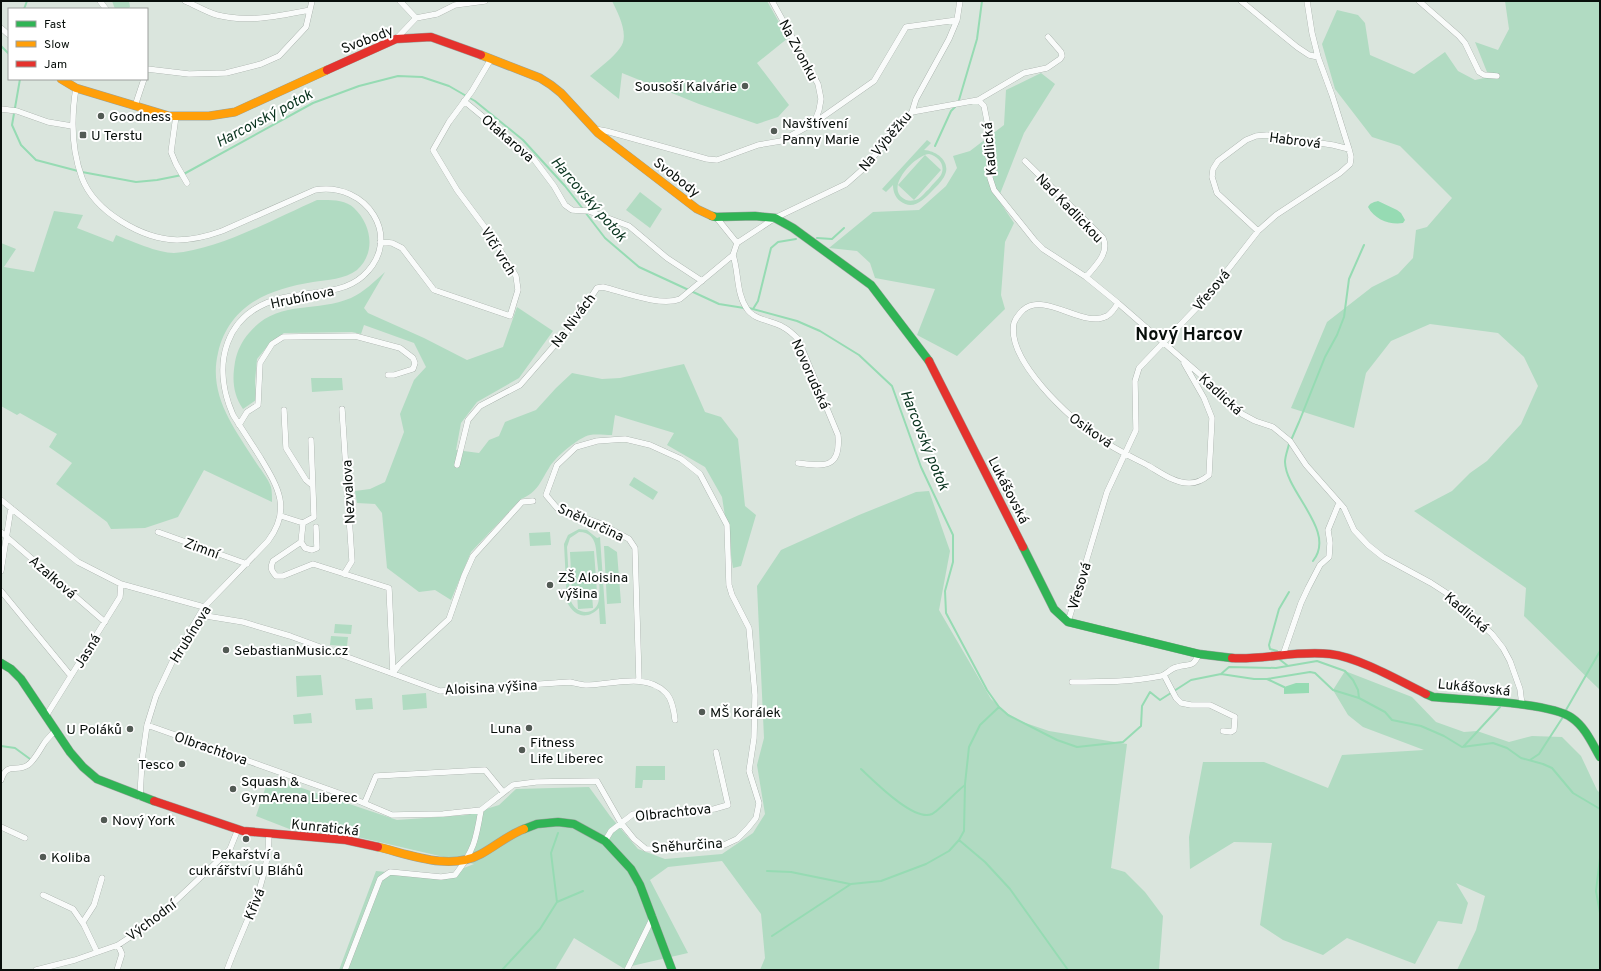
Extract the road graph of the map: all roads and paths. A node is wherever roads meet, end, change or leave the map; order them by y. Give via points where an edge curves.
1 (185, 1) edge
2 (312, 1) edge
3 (400, 1) edge
4 (485, 1) edge
5 (772, 1) edge
6 (960, 1) edge
7 (1241, 1) edge
8 (1307, 1) edge
9 (1419, 1) edge
10 (310, 10) junction
11 (416, 18) junction
12 (957, 20) junction
13 (1048, 37) dead end
14 (396, 39) junction
15 (1318, 57) junction
16 (490, 59) junction
17 (148, 69) edge
18 (1497, 76) dead end
19 (63, 80) edge
20 (144, 80) edge
21 (76, 88) junction
22 (465, 100) junction
23 (978, 100) junction
24 (135, 106) junction
25 (1, 109) edge
26 (912, 112) junction
27 (176, 116) junction
28 (814, 123) junction
29 (72, 126) junction
30 (595, 129) junction
31 (1349, 149) junction
32 (1025, 161) dead end
33 (186, 181) dead end
34 (716, 216) junction
35 (775, 218) junction
36 (1258, 231) junction
37 (380, 242) junction
38 (737, 243) junction
39 (733, 255) junction
40 (1086, 277) junction
41 (702, 281) junction
42 (1118, 303) junction
43 (1164, 343) junction
44 (1182, 359) junction
45 (388, 374) dead end
46 (342, 409) dead end
47 (284, 410) dead end
48 (239, 425) junction
49 (311, 440) dead end
50 (1126, 454) junction
51 (798, 463) dead end
52 (457, 465) dead end
53 (312, 485) junction
54 (1, 500) edge
55 (533, 501) dead end
56 (1339, 502) junction
57 (11, 508) junction
58 (280, 516) junction
59 (303, 523) junction
60 (316, 527) dead end
61 (158, 532) dead end
62 (4, 534) edge
63 (301, 542) junction
64 (247, 564) junction
65 (1, 571) edge
66 (344, 574) junction
67 (121, 584) junction
68 (1, 591) edge
69 (204, 607) junction
70 (200, 615) junction
71 (105, 622) junction
72 (1068, 622) junction
73 (1199, 654) junction
74 (1283, 655) junction
75 (1, 663) edge
76 (393, 673) junction
77 (1164, 675) junction
78 (71, 676) junction
79 (639, 681) junction
80 (1072, 682) dead end
81 (1522, 705) junction
82 (46, 716) junction
83 (675, 720) dead end
84 (147, 725) junction
85 (56, 730) junction
86 (1223, 731) dead end
87 (716, 752) dead end
88 (1600, 757) edge
89 (1, 780) edge
90 (503, 792) junction
91 (140, 797) junction
92 (365, 802) junction
93 (481, 810) junction
94 (621, 823) junction
95 (1, 827) edge
96 (238, 829) junction
97 (269, 834) junction
98 (25, 838) dead end
99 (605, 840) junction
100 (467, 860) junction
101 (102, 878) dead end
102 (43, 895) dead end
103 (653, 917) junction
104 (83, 922) junction
105 (118, 945) junction
106 (97, 952) junction
107 (36, 970) edge
108 (117, 970) edge
109 (227, 970) edge
110 (345, 970) edge
111 (627, 970) edge
112 (672, 970) edge

1 - 10 street via 217,14 252,19
2 - 10 street
3 - 11 street
4 - 11 street via 455,5 437,14
5 - 28 street, Na Zvonku via 818,84 821,99
6 - 12 street, Na Výběžku
7 - 15 street via 1297,48
8 - 15 street, Vřesová
9 - 18 street via 1465,43 1479,72
10 - 17 street via 306,27 279,56 261,64 226,73 189,74
11 - 14 street
12 - 26 street, Na Výběžku via 916,99
12 - 28 street via 906,27 874,81
13 - 23 street via 1061,52 1060,59 1047,68 1024,72
14 - 16 street, Svobody via 431,38
14 - 27 street, Svobody via 235,112 208,116
15 - 31 street, Vřesová
16 - 22 street, Vlčí vrch
16 - 30 street, Svobody via 540,78 551,85
19 - 21 street, Svobody
20 - 24 street
21 - 24 street, Svobody
21 - 29 street, Hrubínova
22 - 37 street, Vlčí vrch via 433,150 516,276 518,290 510,316 434,290 402,248 392,242
22 - 41 street, Otakarova via 533,158 565,205 572,210 589,211 630,226 667,258
23 - 26 street
23 - 40 street, Kadlická via 984,106 988,126 990,178 994,190 1043,249
24 - 27 street, Svobody
25 - 29 street via 14,110 48,122
26 - 35 street, Na Výběžku via 863,169 846,184
27 - 33 street via 171,152
28 - 30 street via 781,140 758,145 717,160
29 - 37 street, Hrubínova via 82,179 101,205 126,224 150,235 177,240 207,236 314,190 330,188 355,196 368,207 378,224
30 - 34 street, Svobody via 697,209
31 - 36 street, Vřesová via 1350,164 1340,174 1276,216
31 - 36 street, Habrová via 1267,135 1256,136 1246,140 1218,161 1212,177 1217,193
32 - 40 street, Nad Kadlickou via 1106,243 1104,255
34 - 35 street, Svobody
34 - 38 street
35 - 38 street
35 - 72 street, Lukášovská via 793,228 871,286 928,358 1054,609
36 - 43 street, Vřesová via 1205,299
37 - 48 street, Hrubínova via 375,262 352,284 343,288 299,294 272,301 252,312 233,332 225,347 223,380 229,405
38 - 39 street
39 - 41 street, Na Nivách
39 - 51 street, Novorudská via 739,289 748,311 783,326 798,339 838,435 839,448 835,459 827,464 815,466
40 - 42 street, Kadlická
41 - 52 street, Na Nivách via 675,301 662,301 603,287 597,288 574,323 520,385 480,406 468,420
42 - 43 street, Kadlická
42 - 50 street, Osiková via 1106,317 1098,319 1045,305 1032,305 1018,314 1013,330 1015,343 1021,355 1053,399 1066,413 1098,438
43 - 44 street, Kadlická
43 - 50 street, Vřesová via 1139,368 1135,381 1136,430
44 - 50 street, Osiková via 1212,418 1209,475 1203,481 1189,484 1178,481
44 - 56 street, Kadlická via 1242,414 1273,427 1290,441 1306,465
45 - 48 street via 413,369 413,358 400,348 355,336 283,337 272,344 260,363 258,405 247,412
46 - 66 street, Nezvalova via 352,560
47 - 53 street via 286,448 306,480
48 - 58 street, Hrubínova via 277,486
49 - 53 street
50 - 72 street, Vřesová via 1107,492
53 - 59 street via 314,517
54 - 57 street
55 - 76 street via 522,502 473,556 449,619
56 - 74 street via 1328,530 1330,557 1320,565 1308,588
56 - 81 street, Kadlická via 1354,530 1376,551 1448,594 1492,634 1510,661 1520,689
57 - 62 street
57 - 67 street via 78,562
58 - 59 street
58 - 64 street, Hrubínova via 274,533
59 - 63 street
60 - 63 street via 317,548 305,548
61 - 64 street, Zimní
62 - 65 street
62 - 71 street, Azalková
63 - 66 street via 272,561 271,570 276,576 283,576 313,564
64 - 69 street, Hrubínova
66 - 76 street via 389,588
67 - 69 street
67 - 71 street, Jasná via 120,597
68 - 78 street
69 - 70 street, Hrubínova
70 - 76 street, Aloisina výšina via 244,622 284,634
70 - 84 street, Hrubínova via 173,660 156,696
71 - 78 street, Jasná
72 - 73 street, Lukášovská
73 - 74 street, Lukášovská via 1234,658
73 - 77 street via 1195,663 1178,666
74 - 81 street, Lukášovská via 1331,654 1358,662 1433,697
75 - 82 street, Kunratická via 21,679
76 - 79 street, Aloisina výšina via 440,691 570,682 584,685
77 - 80 street via 1130,681
77 - 86 street via 1181,703 1210,705 1235,717 1234,730
78 - 82 street, Jasná
79 - 83 street, Aloisina výšina via 652,683 667,694
79 - 94 street, Sněhurčina via 635,548 629,539 599,523 557,508 546,495 557,465 576,447 596,441 625,439 650,445 681,459 700,474 727,525 729,586 749,628 755,695 754,738 749,771 759,803 756,818 748,828 724,845 652,850 639,844
81 - 88 street, Lukášovská via 1554,710 1571,717 1587,733
82 - 85 street, Kunratická
84 - 91 street, Hrubínova
84 - 92 street, Olbrachtova
85 - 89 street via 31,763 8,769 3,772
85 - 91 street, Kunratická via 83,767 97,779
87 - 94 street, Olbrachtova via 728,805 696,811 633,814
90 - 92 street via 485,770 376,776
90 - 93 street, Olbrachtova
90 - 94 street, Olbrachtova via 514,785 536,782 598,781
91 - 96 street, Kunratická
92 - 93 street, Olbrachtova via 392,815
93 - 100 street via 476,841
94 - 99 street
95 - 98 street
96 - 97 street, Kunratická
96 - 105 street, Východní via 230,849 211,869 153,922
97 - 100 street, Kunratická via 346,840 429,859 451,862
97 - 109 street, Křivá via 268,861 263,882
99 - 100 street, Kunratická via 574,824 547,822 516,832
99 - 103 street, Kunratická via 634,873
100 - 110 street via 455,875 440,877 390,872 380,879
101 - 104 street via 94,905
102 - 104 street via 73,909
103 - 111 street
103 - 112 street, Kunratická
104 - 106 street
105 - 106 street, Východní
105 - 108 street via 122,954
106 - 107 street, Východní

